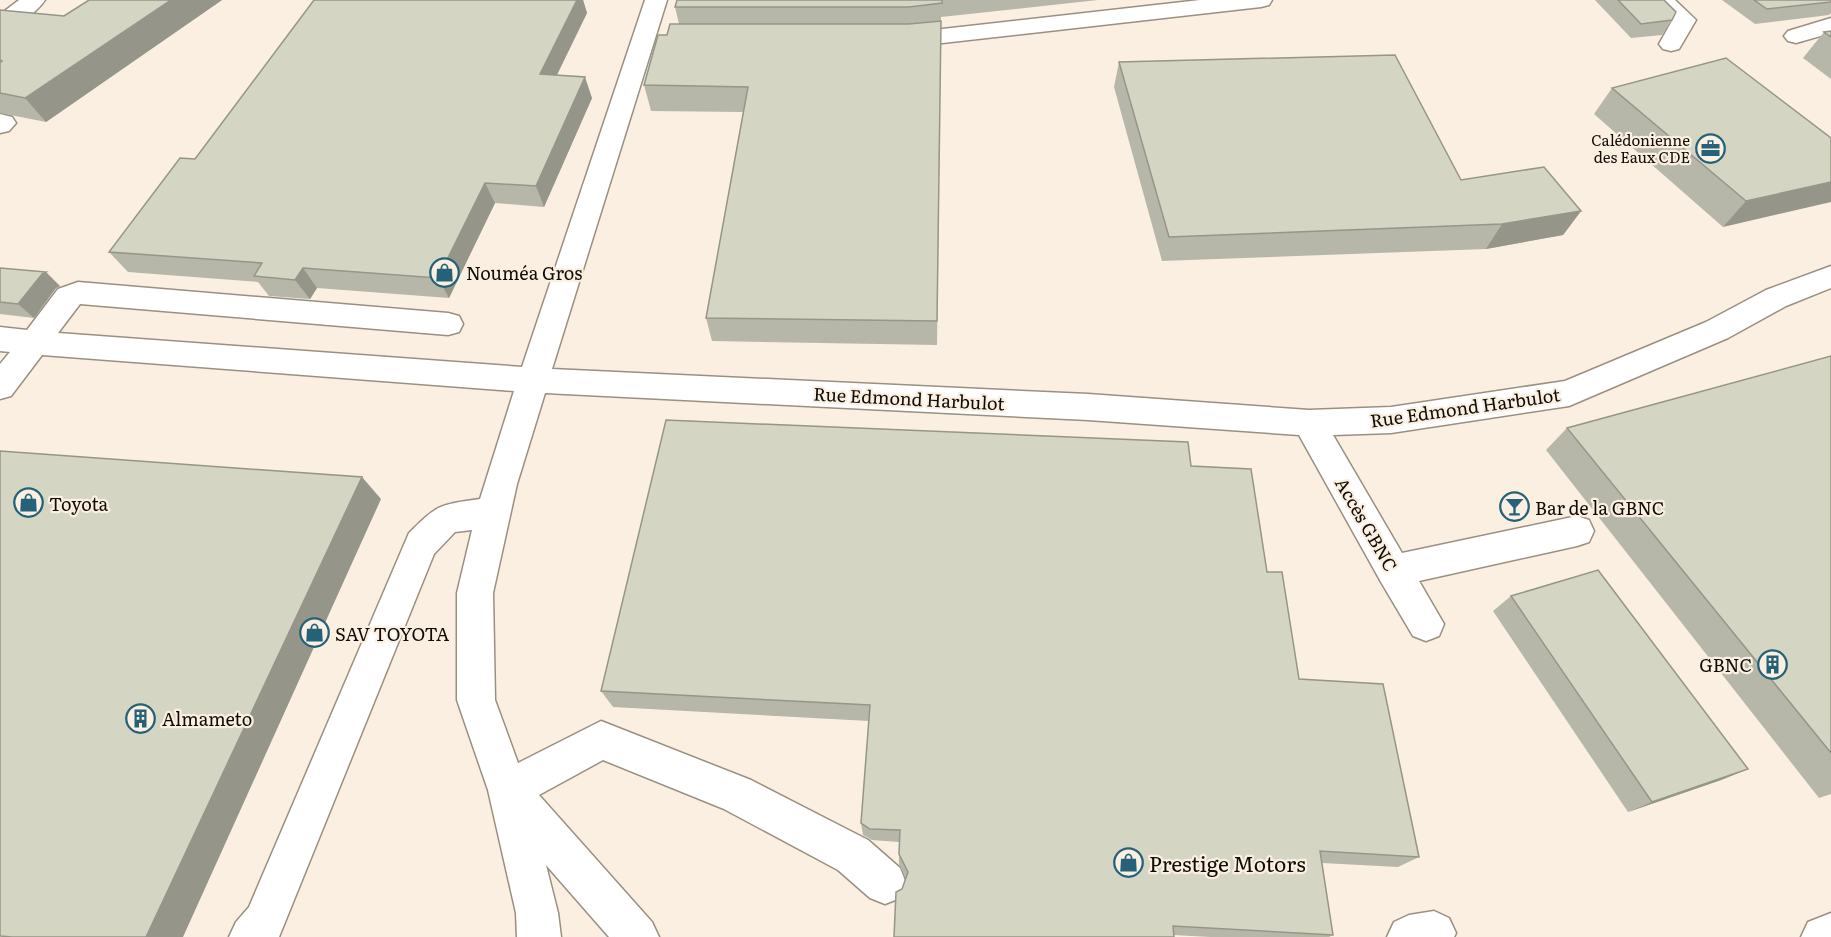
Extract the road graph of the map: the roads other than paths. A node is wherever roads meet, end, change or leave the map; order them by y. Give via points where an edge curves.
1 (656, 0) edge
2 (1261, 0) edge
3 (1662, 0) edge
4 (38, 10) edge
5 (5, 19) edge
6 (1831, 25) edge
7 (1796, 36) dead end
8 (874, 41) edge
9 (1671, 44) dead end
10 (1831, 277) edge
11 (448, 324) dead end
12 (0, 339) edge
13 (33, 343) junction
14 (533, 380) junction
15 (0, 387) edge
16 (1309, 423) junction
17 (494, 512) junction
18 (1577, 531) dead end
19 (1393, 571) junction
20 (1426, 624) dead end
21 (508, 790) junction
22 (885, 883) dead end
23 (1831, 935) edge
24 (251, 937) edge
25 (539, 937) edge
26 (637, 937) edge
27 (1822, 937) edge

1 - 14 street via 652,41
2 - 8 street via 945,38
3 - 9 street via 1684,20
4 - 5 street
6 - 7 street
10 - 16 street, Rue Edmond Harbulot via 1776,298 1717,330 1569,393 1391,420
11 - 13 street via 78,293 68,297
12 - 13 street, Rue Edmond Harbulot
13 - 14 street, Rue Edmond Harbulot
13 - 15 street
14 - 16 street, Rue Edmond Harbulot via 1088,407
14 - 17 street
16 - 19 street, Accès GBNC
17 - 21 street via 475,593 476,700
17 - 24 street via 446,519 421,544 264,922
18 - 19 street
19 - 20 street, Accès GBNC
21 - 22 street via 601,740 737,794 853,855
21 - 25 street
21 - 26 street
23 - 27 street

